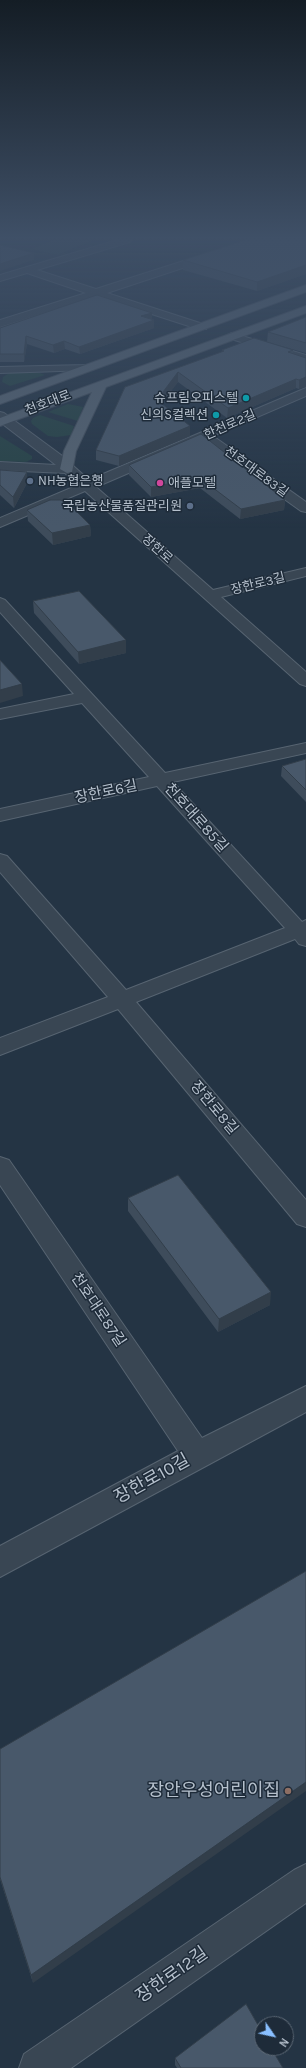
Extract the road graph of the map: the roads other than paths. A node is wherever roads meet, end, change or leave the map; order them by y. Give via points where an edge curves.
1 (175, 337) edge
2 (231, 337) edge
3 (234, 337) edge
4 (306, 359) edge
5 (86, 368) junction
6 (0, 370) edge
7 (102, 383) junction
8 (306, 392) edge
9 (289, 399) junction
10 (0, 400) edge
11 (300, 406) dead end
12 (1, 419) edge
13 (205, 436) junction
14 (0, 466) edge
15 (67, 469) junction
16 (87, 487) junction
17 (306, 508) edge
18 (0, 524) edge
19 (306, 572) edge
20 (209, 596) junction
21 (0, 603) edge
22 (306, 681) edge
23 (86, 697) junction
24 (0, 714) edge
25 (306, 748) edge
26 (162, 781) junction
27 (0, 815) edge
28 (0, 860) edge
29 (303, 932) edge
30 (122, 999) junction
31 (0, 1047) edge
32 (0, 1166) edge
33 (306, 1217) edge
34 (306, 1398) edge
35 (197, 1455) junction
36 (0, 1562) edge
37 (306, 1882) edge
38 (38, 2068) edge

1 - 5 main road, 천호대로
2 - 7 main road, 천호대로
3 - 4 street
5 - 6 street
5 - 10 main road, 천호대로
7 - 12 main road, 천호대로
7 - 15 main road via 70,451
8 - 9 street, 한천로2길
9 - 11 street
9 - 13 street, 한천로2길
12 - 15 street, 장한로 via 56,458
13 - 16 street, 한천로2길
13 - 17 street, 천호대로83길
14 - 15 street
15 - 16 street, 장한로
16 - 18 street, 한천로2길
16 - 20 street, 장한로
19 - 20 street, 장한로3길
20 - 22 street, 장한로
21 - 23 street, 천호대로85길
23 - 24 street
23 - 26 street, 천호대로85길
25 - 26 street, 장한로6길
26 - 27 street, 장한로6길
26 - 29 street, 천호대로85길
28 - 30 street
29 - 30 street
30 - 31 street
30 - 33 street, 장한로8길
32 - 35 street, 천호대로87길
34 - 35 street, 장한로10길
35 - 36 street, 장한로10길
37 - 38 street, 장한로12길

